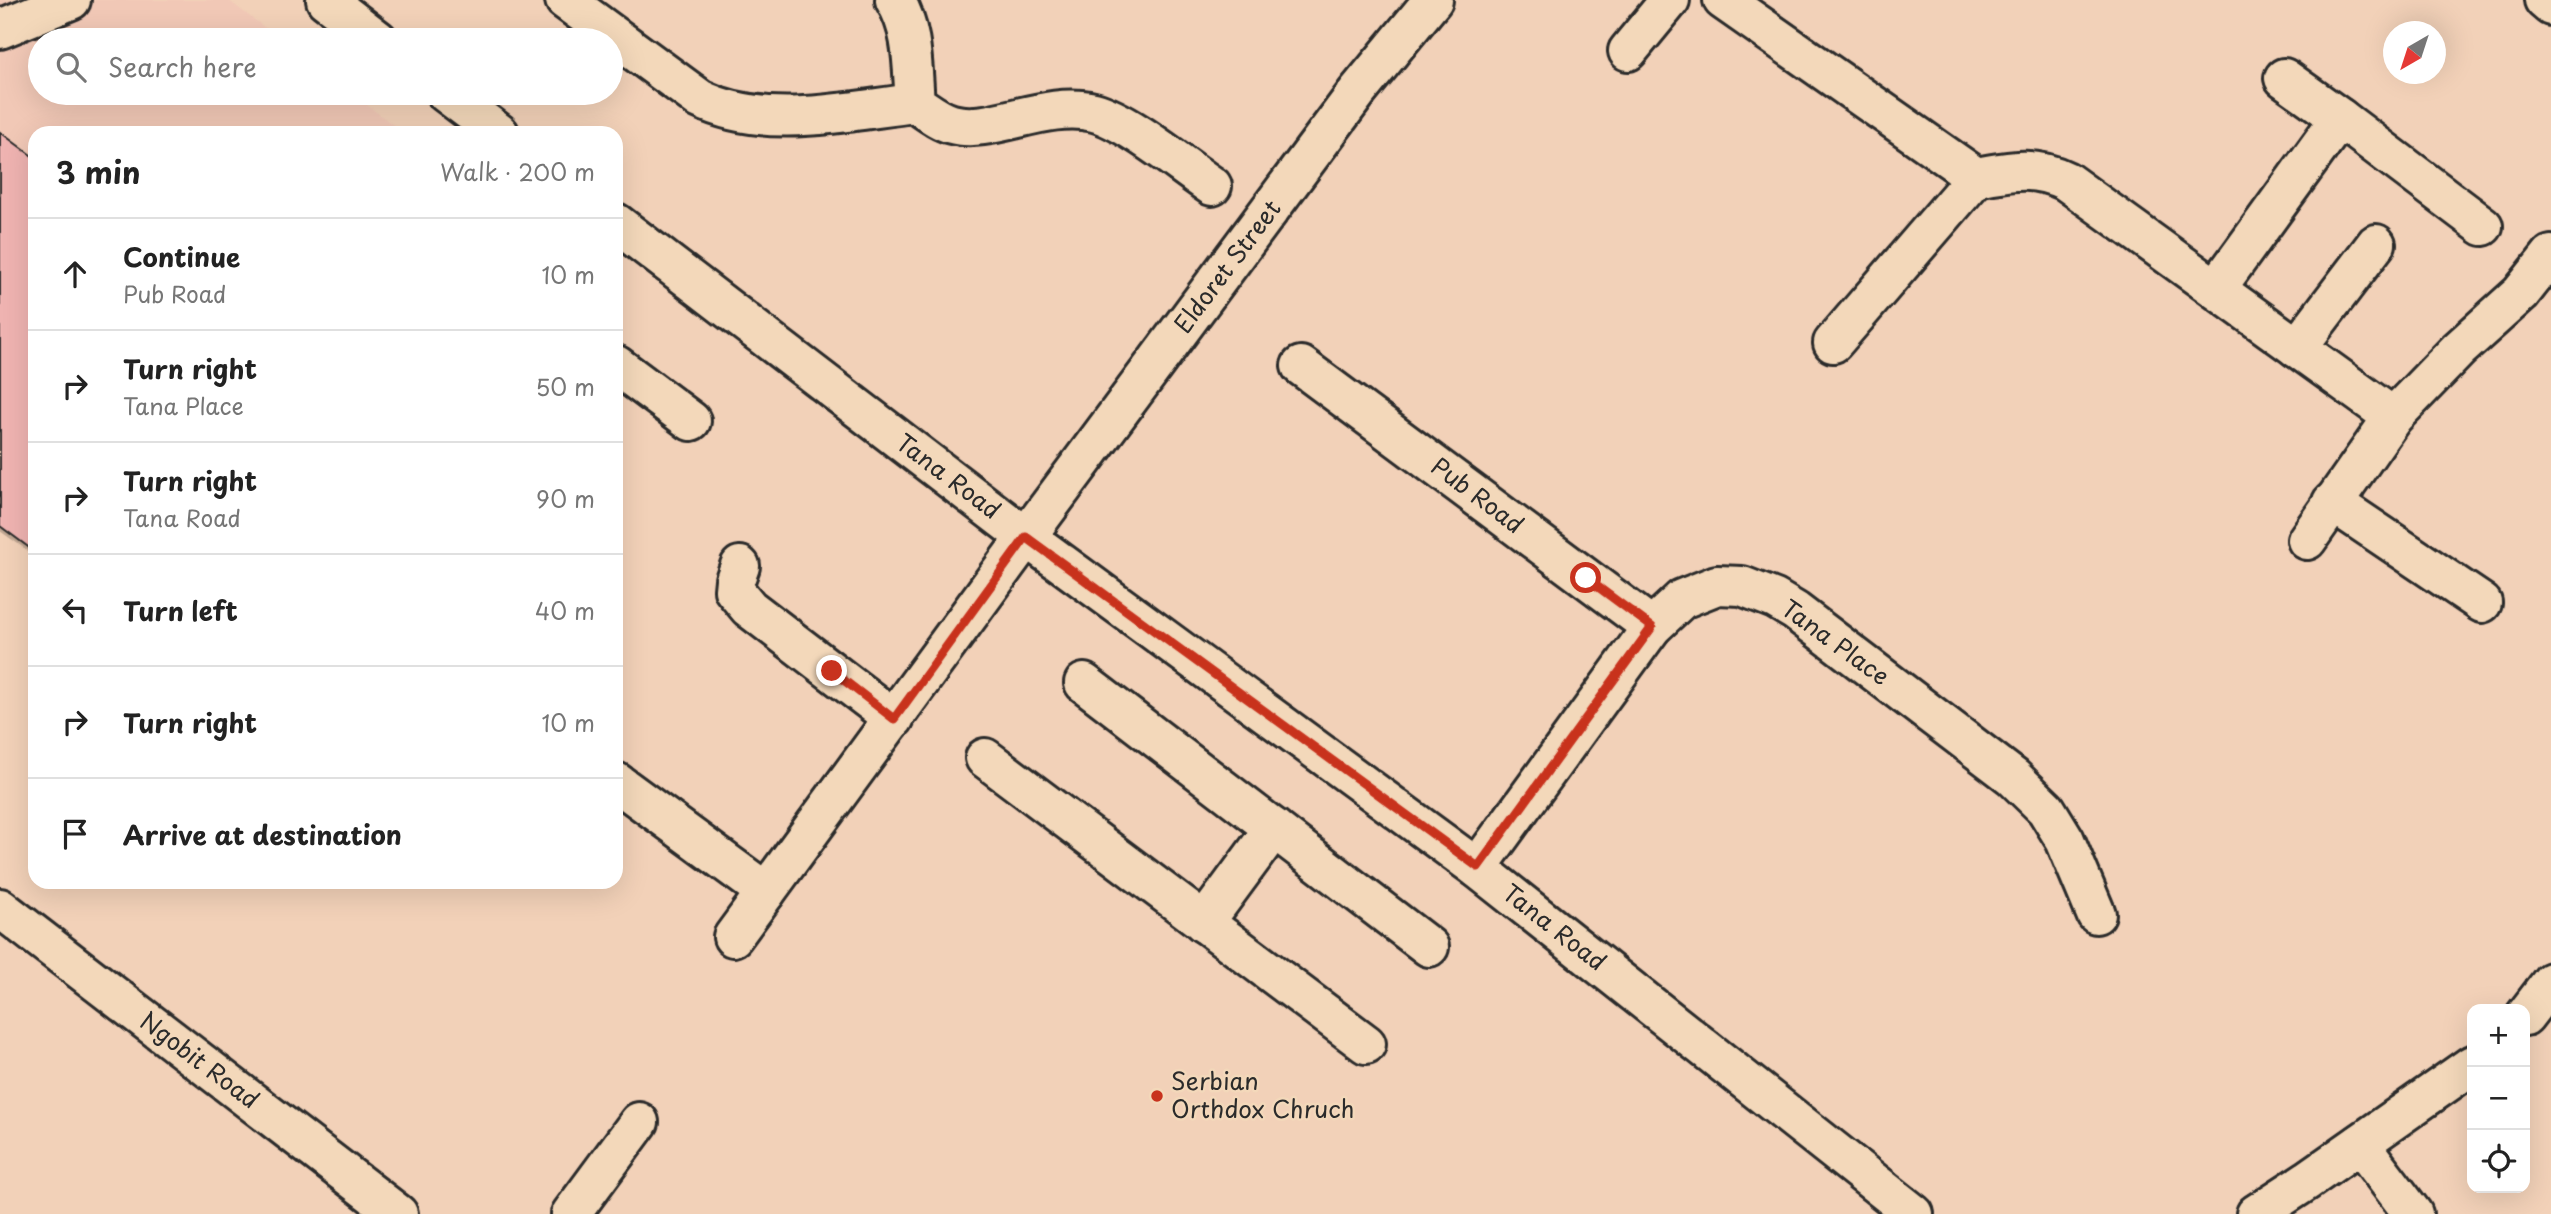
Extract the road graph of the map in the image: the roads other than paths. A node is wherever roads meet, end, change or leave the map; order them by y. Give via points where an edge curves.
1 (71, 0) edge
2 (326, 0) edge
3 (565, 0) edge
4 (895, 0) edge
5 (1433, 0) edge
6 (1670, 0) edge
7 (1723, 0) edge
8 (2543, 0) edge
9 (2551, 6) edge
10 (362, 28) edge
11 (603, 28) edge
12 (0, 29) edge
13 (623, 43) edge
14 (1628, 51) dead end
15 (2284, 78) dead end
16 (915, 103) junction
17 (462, 105) edge
18 (2340, 118) junction
19 (490, 126) edge
20 (1976, 177) junction
21 (1212, 186) dead end
22 (2483, 226) dead end
23 (623, 239) edge
24 (2376, 244) dead end
25 (2551, 255) edge
26 (2216, 289) junction
27 (1833, 343) dead end
28 (2297, 348) junction
29 (1301, 366) dead end
30 (623, 370) edge
31 (2393, 417) junction
32 (691, 421) dead end
33 (2332, 502) junction
34 (1026, 537) junction
35 (2307, 540) dead end
36 (740, 566) dead end
37 (2482, 603) dead end
38 (1652, 627) junction
39 (1084, 683) dead end
40 (894, 719) junction
41 (985, 758) dead end
42 (623, 787) edge
43 (1273, 828) junction
44 (1478, 867) junction
45 (766, 892) junction
46 (0, 908) edge
47 (2096, 914) dead end
48 (1204, 923) junction
49 (733, 937) dead end
50 (1429, 947) dead end
51 (2551, 982) edge
52 (2530, 1009) edge
53 (1366, 1044) dead end
54 (2469, 1067) edge
55 (639, 1122) dead end
56 (2360, 1144) junction
57 (398, 1214) edge
58 (571, 1214) edge
59 (1914, 1214) edge
60 (2256, 1214) edge
61 (2413, 1214) edge

1 - 12 street
2 - 10 street
3 - 11 street
4 - 16 street via 910,34
5 - 34 street, Eldoret Street via 1358,91
6 - 14 street
7 - 20 street
8 - 9 street
13 - 16 street via 700,99 723,110 802,116
15 - 18 street
16 - 21 street via 952,125 982,124 1049,110 1094,112 1127,127
17 - 19 street
18 - 22 street
18 - 26 street
20 - 26 street via 2020,169 2048,172
20 - 27 street
23 - 34 street, Tana Road
24 - 28 street
25 - 31 street via 2521,293
26 - 28 street
28 - 31 street
29 - 38 street, Pub Road
30 - 32 street
31 - 33 street
33 - 35 street
33 - 37 street
34 - 40 street, Eldoret Street
34 - 44 street, Tana Road
36 - 40 street via 734,590 749,608
38 - 44 street, Tana Place
38 - 47 street, Tana Place via 1682,599 1717,585 1742,586 1795,611 2013,778 2046,809 2065,840
39 - 43 street
40 - 45 street, Eldoret Street
41 - 48 street
42 - 45 street
43 - 48 street
43 - 50 street
44 - 59 street, Tana Road
45 - 49 street, Eldoret Street
46 - 57 street, Ngobit Road
48 - 53 street
51 - 52 street
54 - 56 street
55 - 58 street
56 - 60 street
56 - 61 street

